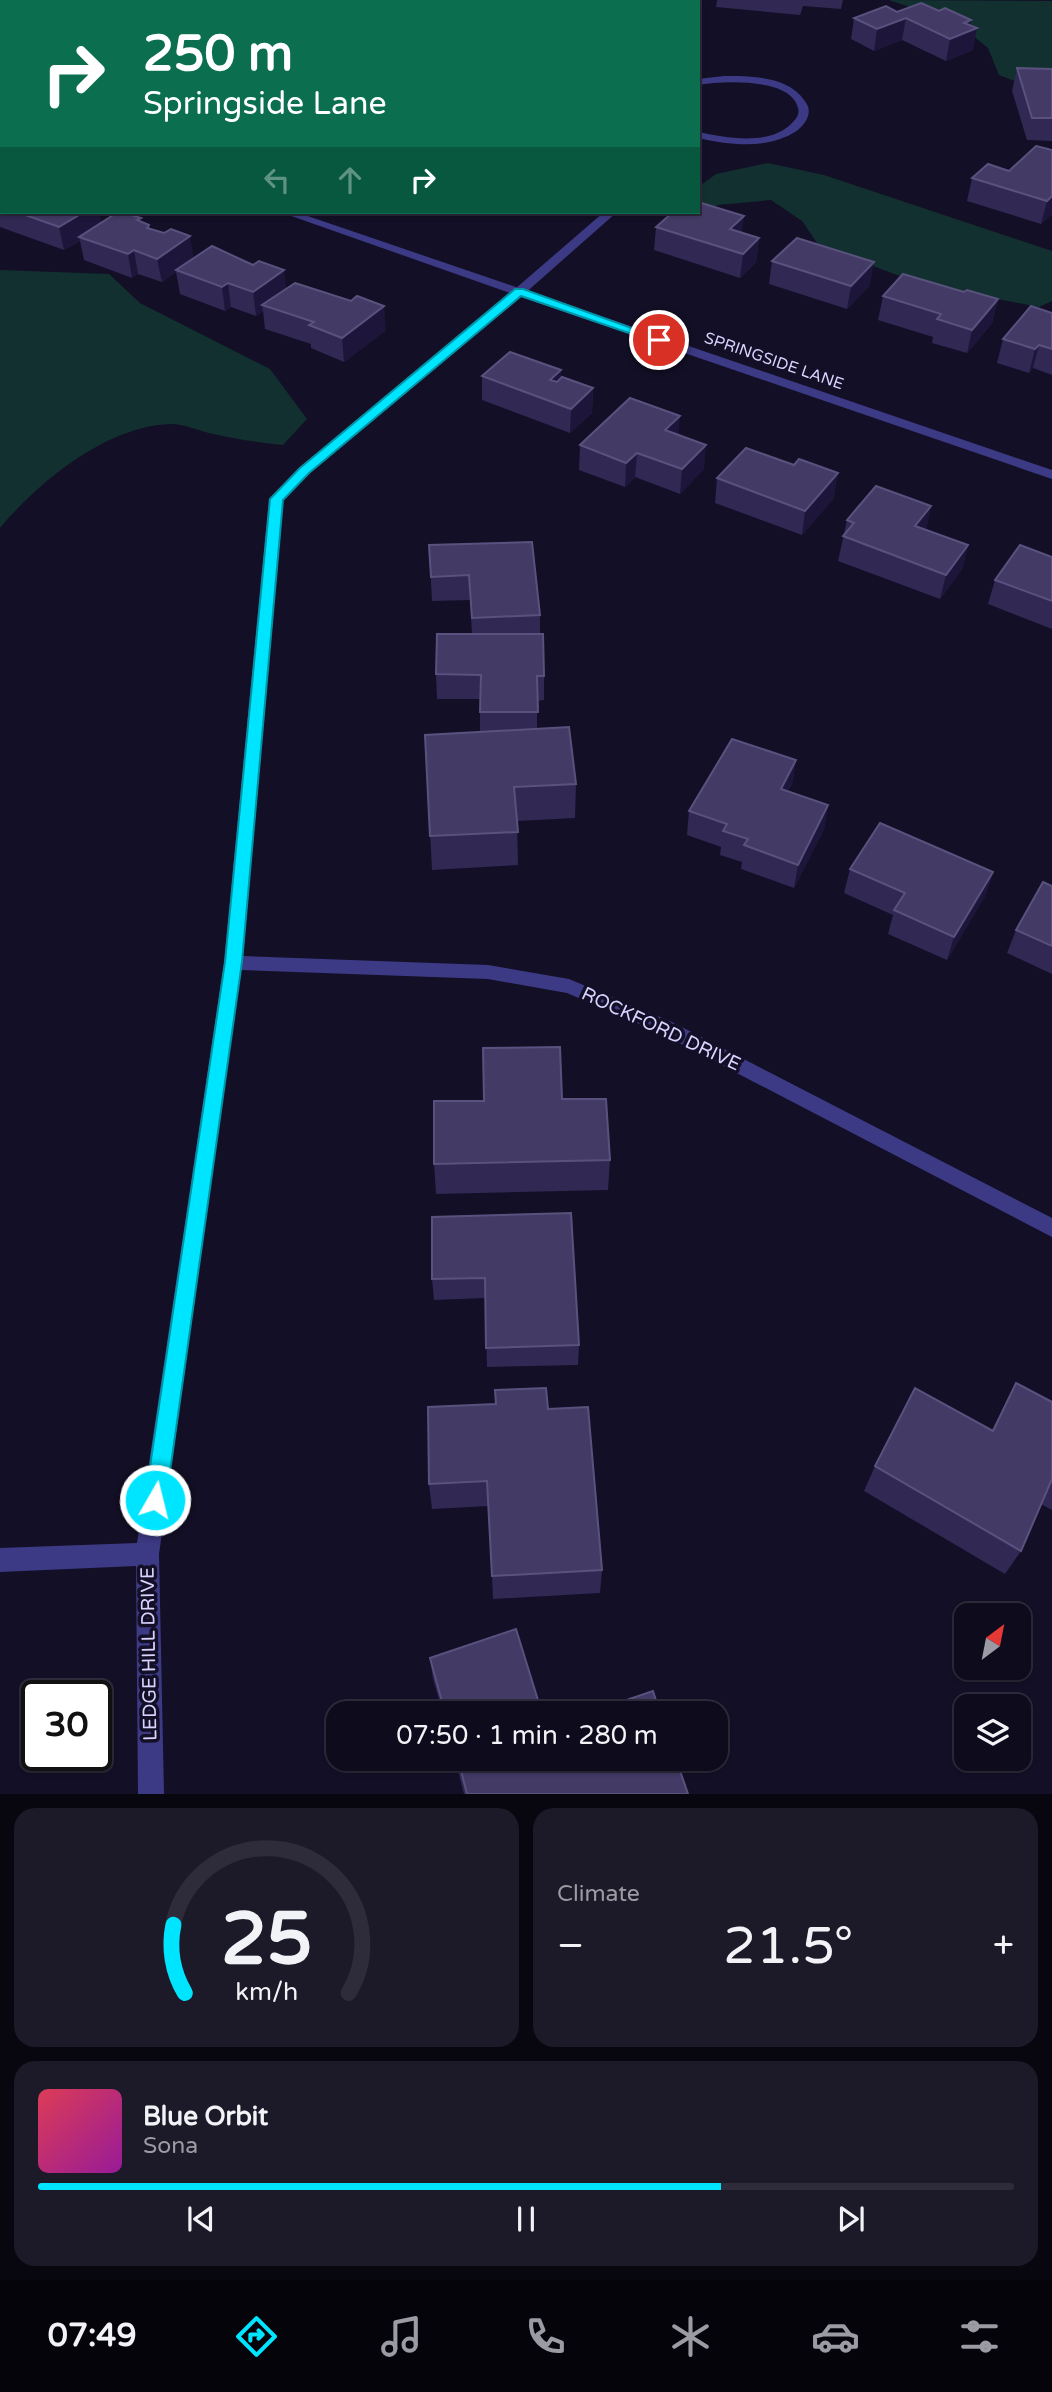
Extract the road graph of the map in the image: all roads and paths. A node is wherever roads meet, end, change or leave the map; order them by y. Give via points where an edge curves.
1 (700, 82) edge
2 (700, 135) edge
3 (292, 214) edge
4 (609, 214) edge
5 (519, 292) junction
6 (1052, 475) edge
7 (233, 962) junction
8 (1052, 1228) edge
9 (147, 1554) junction
10 (0, 1560) edge
11 (151, 1794) edge

1 - 2 street via 722,78 767,83 797,98 804,108 796,127 782,135 742,141
3 - 5 street, SPRINGSIDE LANE
4 - 5 street, LEDGE HILL DRIVE
5 - 6 street, SPRINGSIDE LANE
5 - 7 street, LEDGE HILL DRIVE via 304,470 276,499
7 - 8 street, ROCKFORD DRIVE via 488,972 569,986 665,1027
7 - 9 street, LEDGE HILL DRIVE
9 - 10 street
9 - 11 street, LEDGE HILL DRIVE

